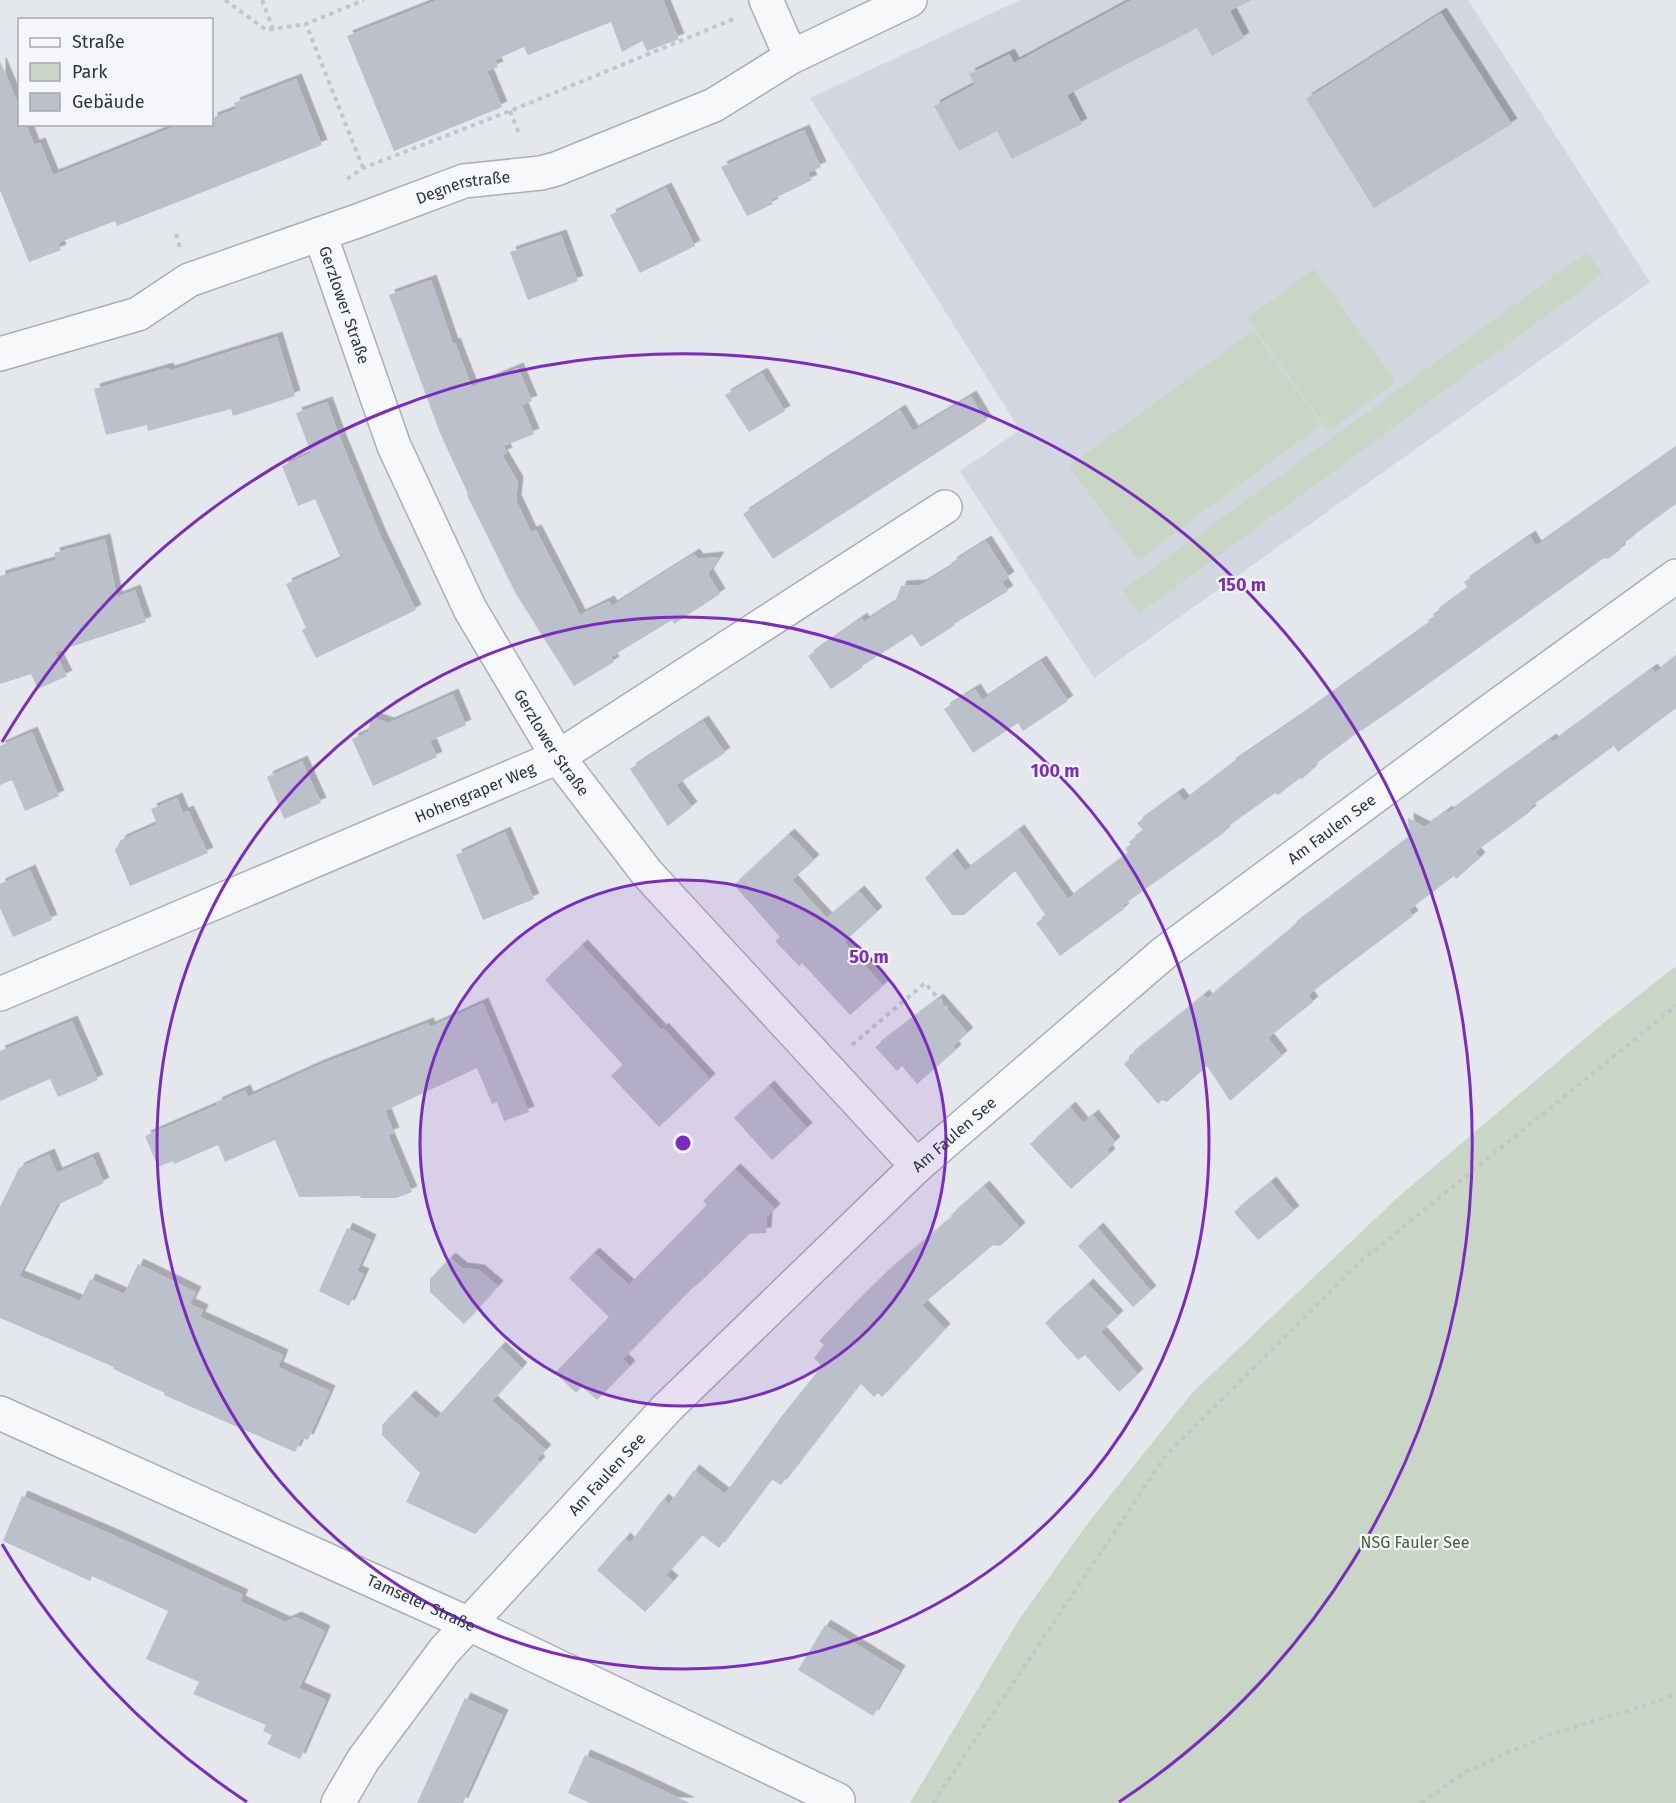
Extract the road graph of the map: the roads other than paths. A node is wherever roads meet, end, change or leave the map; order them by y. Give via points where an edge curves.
1 (909, 0) edge
2 (767, 2) edge
3 (791, 57) junction
4 (320, 234) junction
5 (2, 346) edge
6 (945, 507) dead end
7 (1676, 576) edge
8 (558, 757) junction
9 (0, 994) edge
10 (917, 1166) junction
11 (0, 1413) edge
12 (469, 1624) junction
13 (838, 1800) dead end
14 (338, 1803) edge

1 - 3 street, Degnerstraße
2 - 3 street
3 - 4 street, Degnerstraße via 714,105 556,170 464,181
4 - 5 street, Degnerstraße via 189,280 138,314
4 - 8 street, Gerzlower Straße via 394,446 470,609
6 - 8 street, Hohengraper Weg
7 - 10 street, Am Faulen See via 1164,953
8 - 9 street, Hohengraper Weg
8 - 10 street, Gerzlower Straße via 647,873
10 - 12 street, Am Faulen See via 668,1408
11 - 12 street, Tamseler Straße
12 - 13 street, Tamseler Straße
12 - 14 street, Am Faulen See via 444,1651 363,1760

